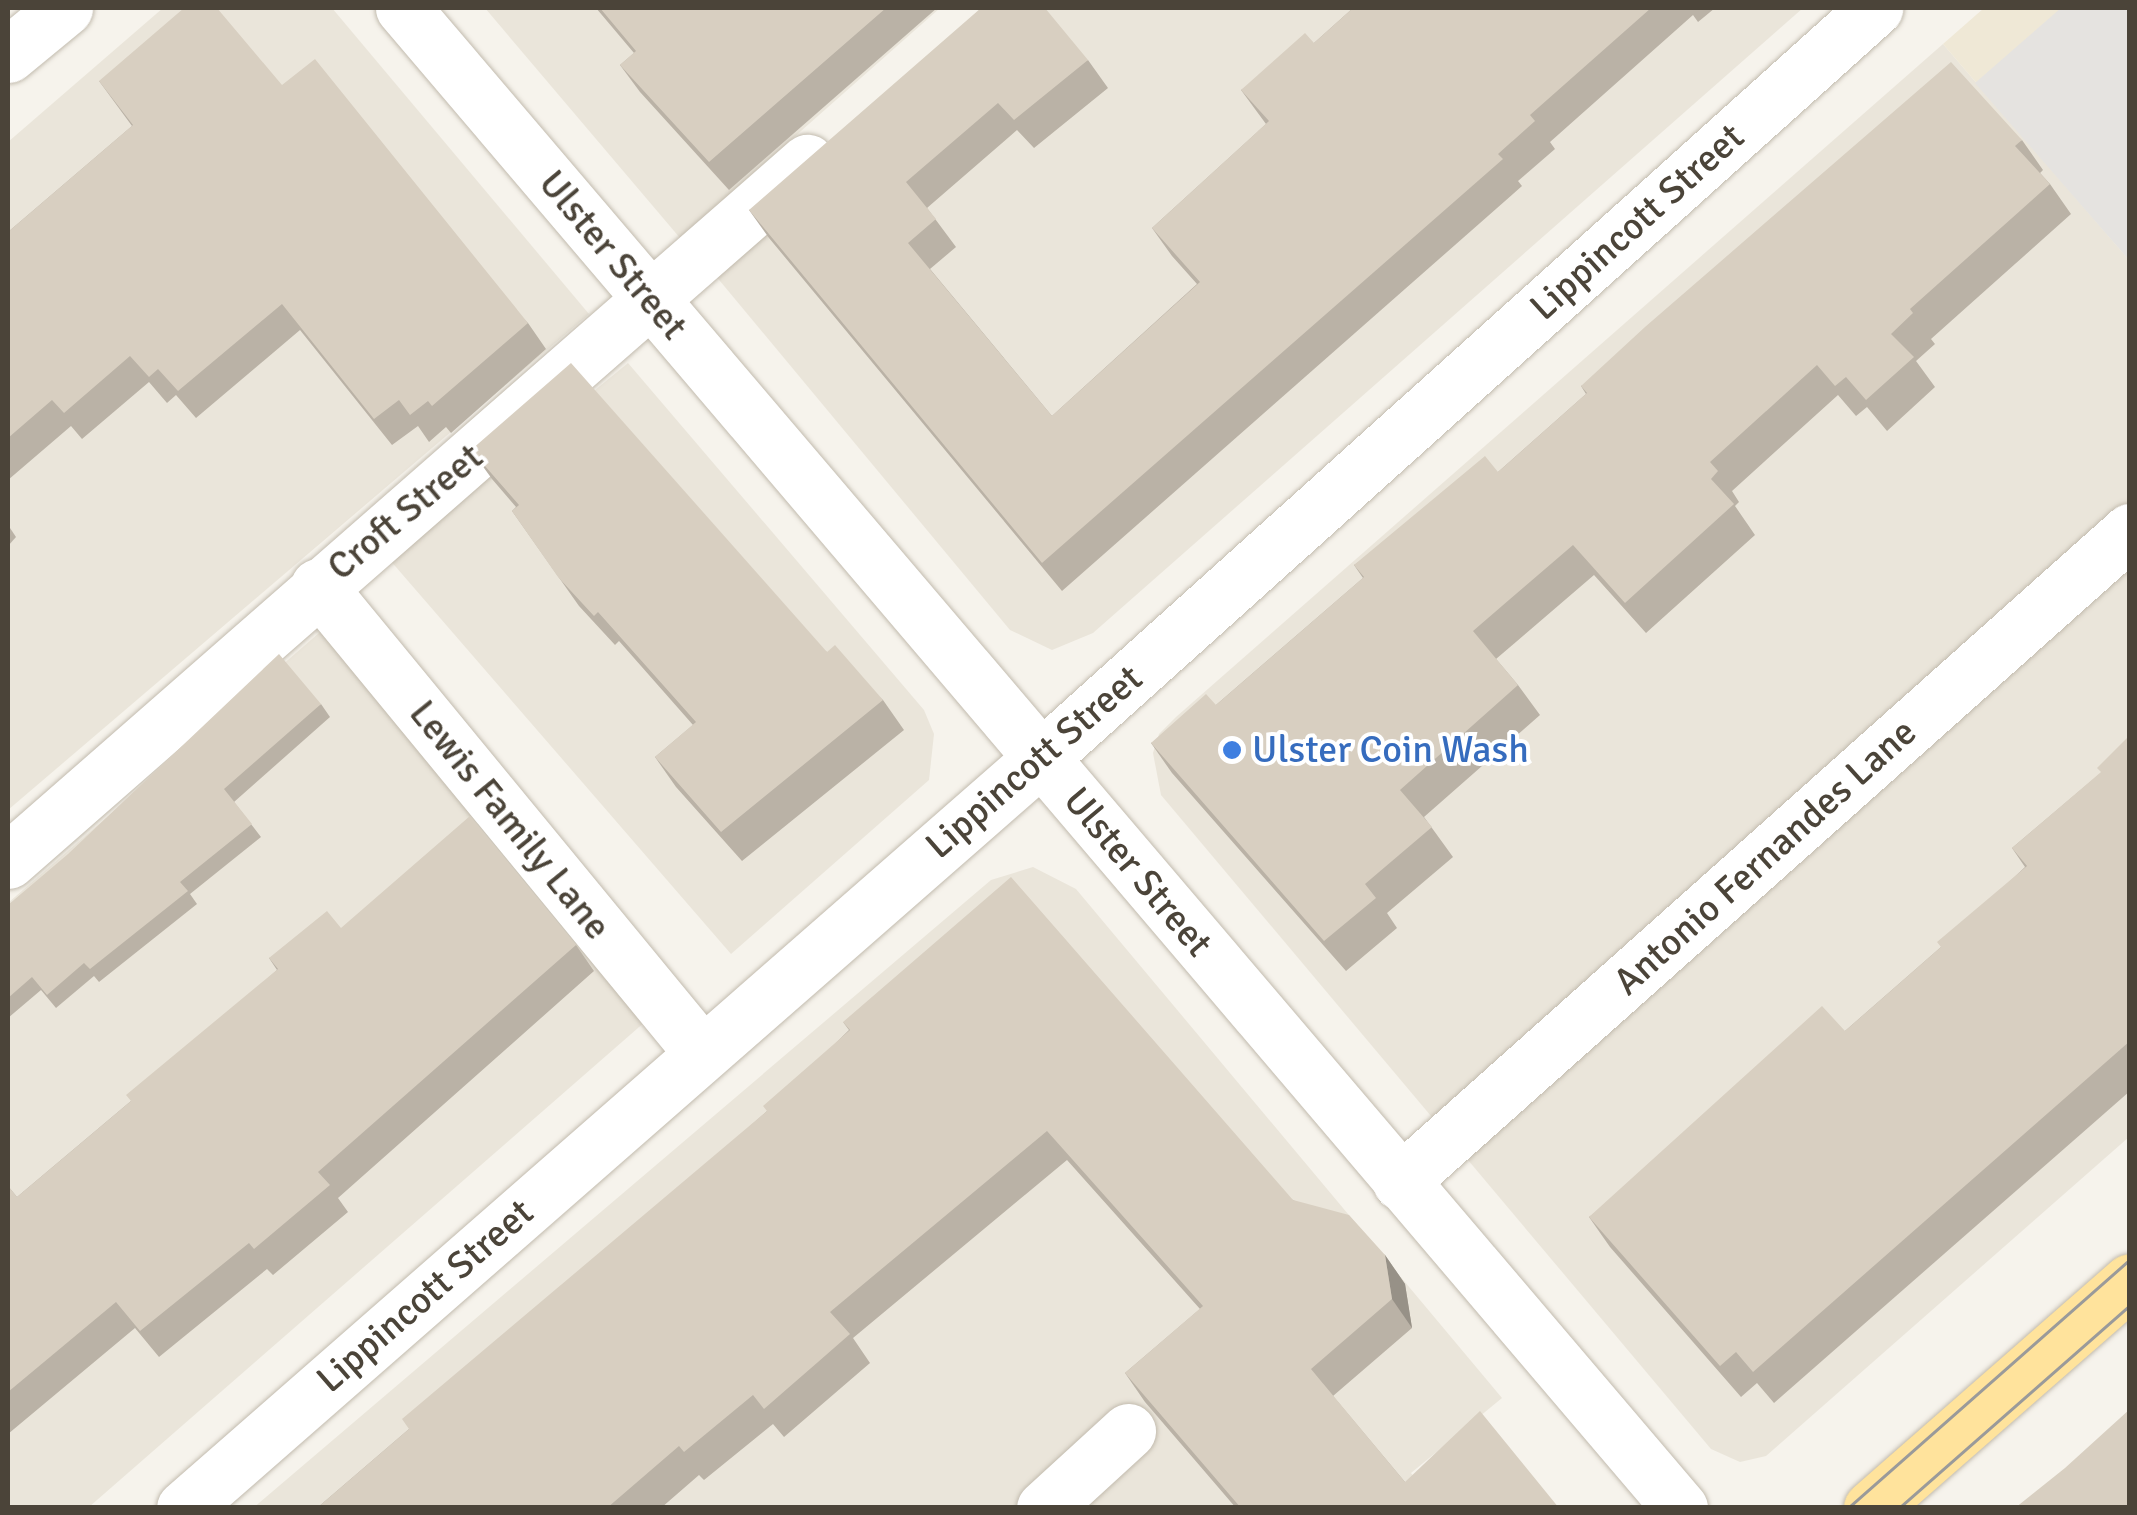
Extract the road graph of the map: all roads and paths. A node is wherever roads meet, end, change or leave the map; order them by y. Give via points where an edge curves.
1 (65, 8) edge
2 (403, 8) edge
3 (1875, 8) edge
4 (8, 55) edge
5 (851, 124) edge
6 (652, 302) junction
7 (2130, 530) edge
8 (318, 586) junction
9 (1041, 758) junction
10 (8, 860) edge
11 (702, 1053) junction
12 (1400, 1182) junction
13 (2130, 1280) edge
14 (1128, 1431) dead end
15 (184, 1508) edge
16 (1044, 1508) edge
17 (1680, 1508) edge
18 (1871, 1508) edge

1 - 4 street
2 - 6 street, Ulster Street
3 - 9 street, Lippincott Street
5 - 6 street, Croft Street
6 - 8 street, Croft Street
6 - 9 street, Ulster Street
7 - 12 street, Antonio Fernandes Lane
8 - 10 street, Croft Street
8 - 11 street, Lewis Family Lane
9 - 11 street, Lippincott Street
9 - 12 street, Ulster Street
11 - 15 street, Lippincott Street
12 - 17 street, Ulster Street
13 - 18 main road
14 - 16 street

